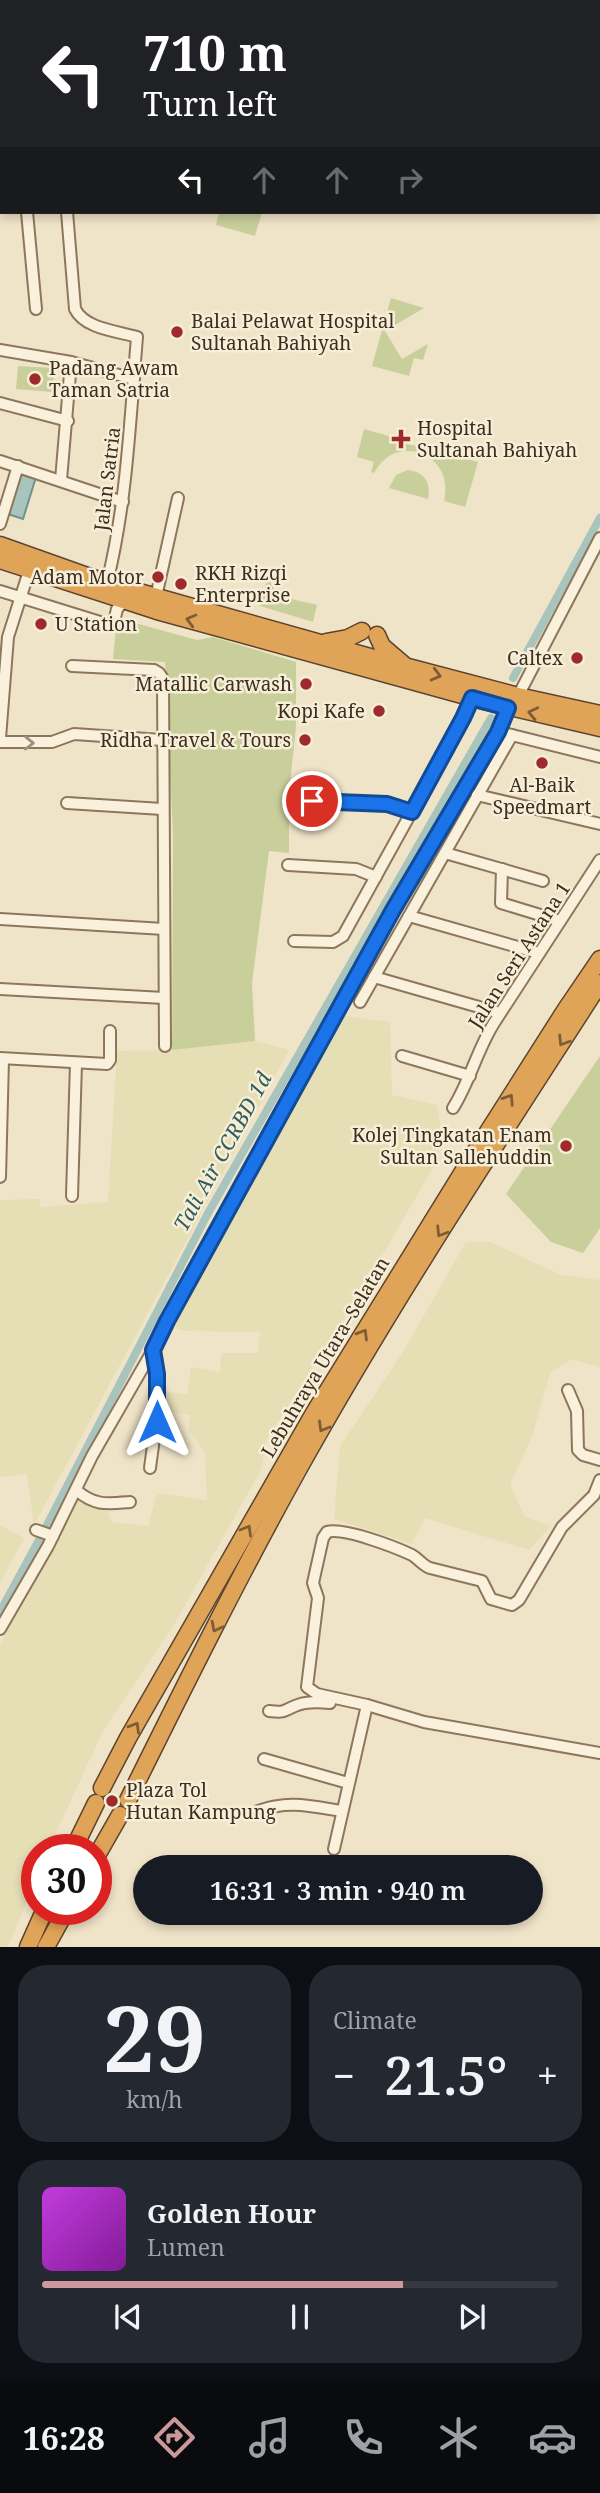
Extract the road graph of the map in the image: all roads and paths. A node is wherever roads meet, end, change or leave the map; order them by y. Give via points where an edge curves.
1 (27, 214) edge
2 (67, 214) edge
3 (36, 309) dead end
4 (0, 349) edge
5 (71, 362) junction
6 (134, 379) junction
7 (0, 403) edge
8 (68, 421) junction
9 (0, 461) edge
10 (18, 466) junction
11 (61, 481) junction
12 (5, 486) edge
13 (178, 498) dead end
14 (122, 502) junction
15 (4, 525) edge
16 (600, 538) edge
17 (0, 545) edge
18 (0, 560) edge
19 (29, 571) junction
20 (107, 583) junction
21 (0, 591) edge
22 (20, 597) junction
23 (156, 597) junction
24 (124, 601) junction
25 (320, 643) junction
26 (361, 661) junction
27 (72, 666) dead end
28 (407, 667) junction
29 (472, 698) junction
30 (513, 702) junction
31 (600, 714) edge
32 (600, 728) edge
33 (498, 732) junction
34 (512, 735) junction
35 (0, 740) edge
36 (162, 740) junction
37 (600, 757) edge
38 (477, 795) junction
39 (291, 800) dead end
40 (68, 803) dead end
41 (162, 809) junction
42 (412, 812) junction
43 (600, 824) edge
44 (445, 853) junction
45 (600, 860) edge
46 (288, 865) dead end
47 (502, 869) junction
48 (376, 877) junction
49 (543, 881) dead end
50 (409, 916) junction
51 (0, 919) edge
52 (560, 921) junction
53 (164, 929) junction
54 (294, 941) dead end
55 (540, 953) junction
56 (600, 959) edge
57 (374, 976) junction
58 (600, 983) edge
59 (0, 989) edge
60 (164, 998) junction
61 (360, 1002) dead end
62 (500, 1013) junction
63 (110, 1031) dead end
64 (165, 1046) dead end
65 (402, 1056) dead end
66 (2, 1058) edge
67 (76, 1063) junction
68 (470, 1076) junction
69 (453, 1108) dead end
70 (0, 1177) edge
71 (72, 1196) dead end
72 (153, 1350) junction
73 (568, 1390) dead end
74 (600, 1460) edge
75 (150, 1468) dead end
76 (600, 1480) edge
77 (76, 1490) junction
78 (130, 1502) dead end
79 (0, 1629) edge
80 (366, 1707) junction
81 (269, 1711) dead end
82 (600, 1753) edge
83 (264, 1759) dead end
84 (348, 1783) junction
85 (128, 1800) dead end
86 (258, 1811) dead end
87 (341, 1811) junction
88 (120, 1815) dead end
89 (81, 1834) edge
90 (109, 1834) edge
91 (334, 1849) dead end
92 (38, 1925) edge
93 (58, 1925) edge
94 (28, 1947) edge
95 (46, 1947) edge

1 - 3 street
2 - 6 street, Jalan Satria via 75,309 88,323 137,337
4 - 5 street
5 - 6 street
5 - 8 street
6 - 14 street, Jalan Satria
7 - 8 street
8 - 11 street
9 - 10 street
10 - 11 street
10 - 12 street
11 - 14 street
12 - 15 street
13 - 23 street
14 - 20 street, Jalan Satria
16 - 30 street
17 - 20 highway
18 - 19 highway
19 - 22 street
19 - 24 highway
20 - 23 highway
21 - 22 street
22 - 24 street via 113,626
22 - 35 street via 6,650
23 - 25 highway
26 -> 24 highway
25 - 26 highway
25 - 28 highway via 369,633
26 - 28 highway
26 - 29 highway
27 - 36 street via 159,673 163,679
28 -> 30 highway
29 - 30 highway
29 - 42 street
30 - 31 highway
32 -> 30 highway
30 - 33 street
33 - 34 street
33 - 72 street via 381,930
34 - 37 street
34 - 38 street
35 -> 36 street via 40,743 74,734
36 - 41 street
38 - 43 street
38 - 44 street
39 - 42 street via 387,804
40 - 41 street
41 - 53 street
42 - 48 street
44 - 47 street
44 - 50 street
45 - 52 street, Jalan Seri Astana 1
46 - 48 street via 352,868
47 - 49 street
47 - 52 street via 501,903
48 - 54 street via 340,940
50 - 55 street
50 - 57 street
51 - 53 street
52 - 55 street, Jalan Seri Astana 1
53 - 60 street
55 - 62 street, Jalan Seri Astana 1
89 -> 56 highway, Lebuhraya Utara–Selatan via 128,1738 314,1413
57 - 61 street
57 - 62 street
58 -> 85 highway, Lebuhraya Utara–Selatan via 330,1415
59 - 60 street
60 - 64 street
62 - 68 street, Jalan Seri Astana 1
63 - 67 street via 109,1064
65 - 68 street
66 - 67 street
66 - 70 street
67 - 71 street
68 - 69 street, Jalan Seri Astana 1
72 - 75 street via 157,1422
72 - 77 street
73 - 74 street via 577,1411 578,1450
76 - 80 street via 594,1495 562,1527 512,1605 491,1599 482,1581 430,1568 413,1556 368,1539 337,1530 327,1532 313,1583 318,1598 307,1687
77 - 78 street via 96,1503
77 - 79 street via 44,1533
80 - 81 street via 318,1702 284,1712
80 - 82 street via 446,1727
80 - 84 street
83 - 84 street
84 - 87 street
86 - 87 street via 288,1804
87 - 91 street
88 - 90 highway
92 - 94 highway
93 - 95 highway

